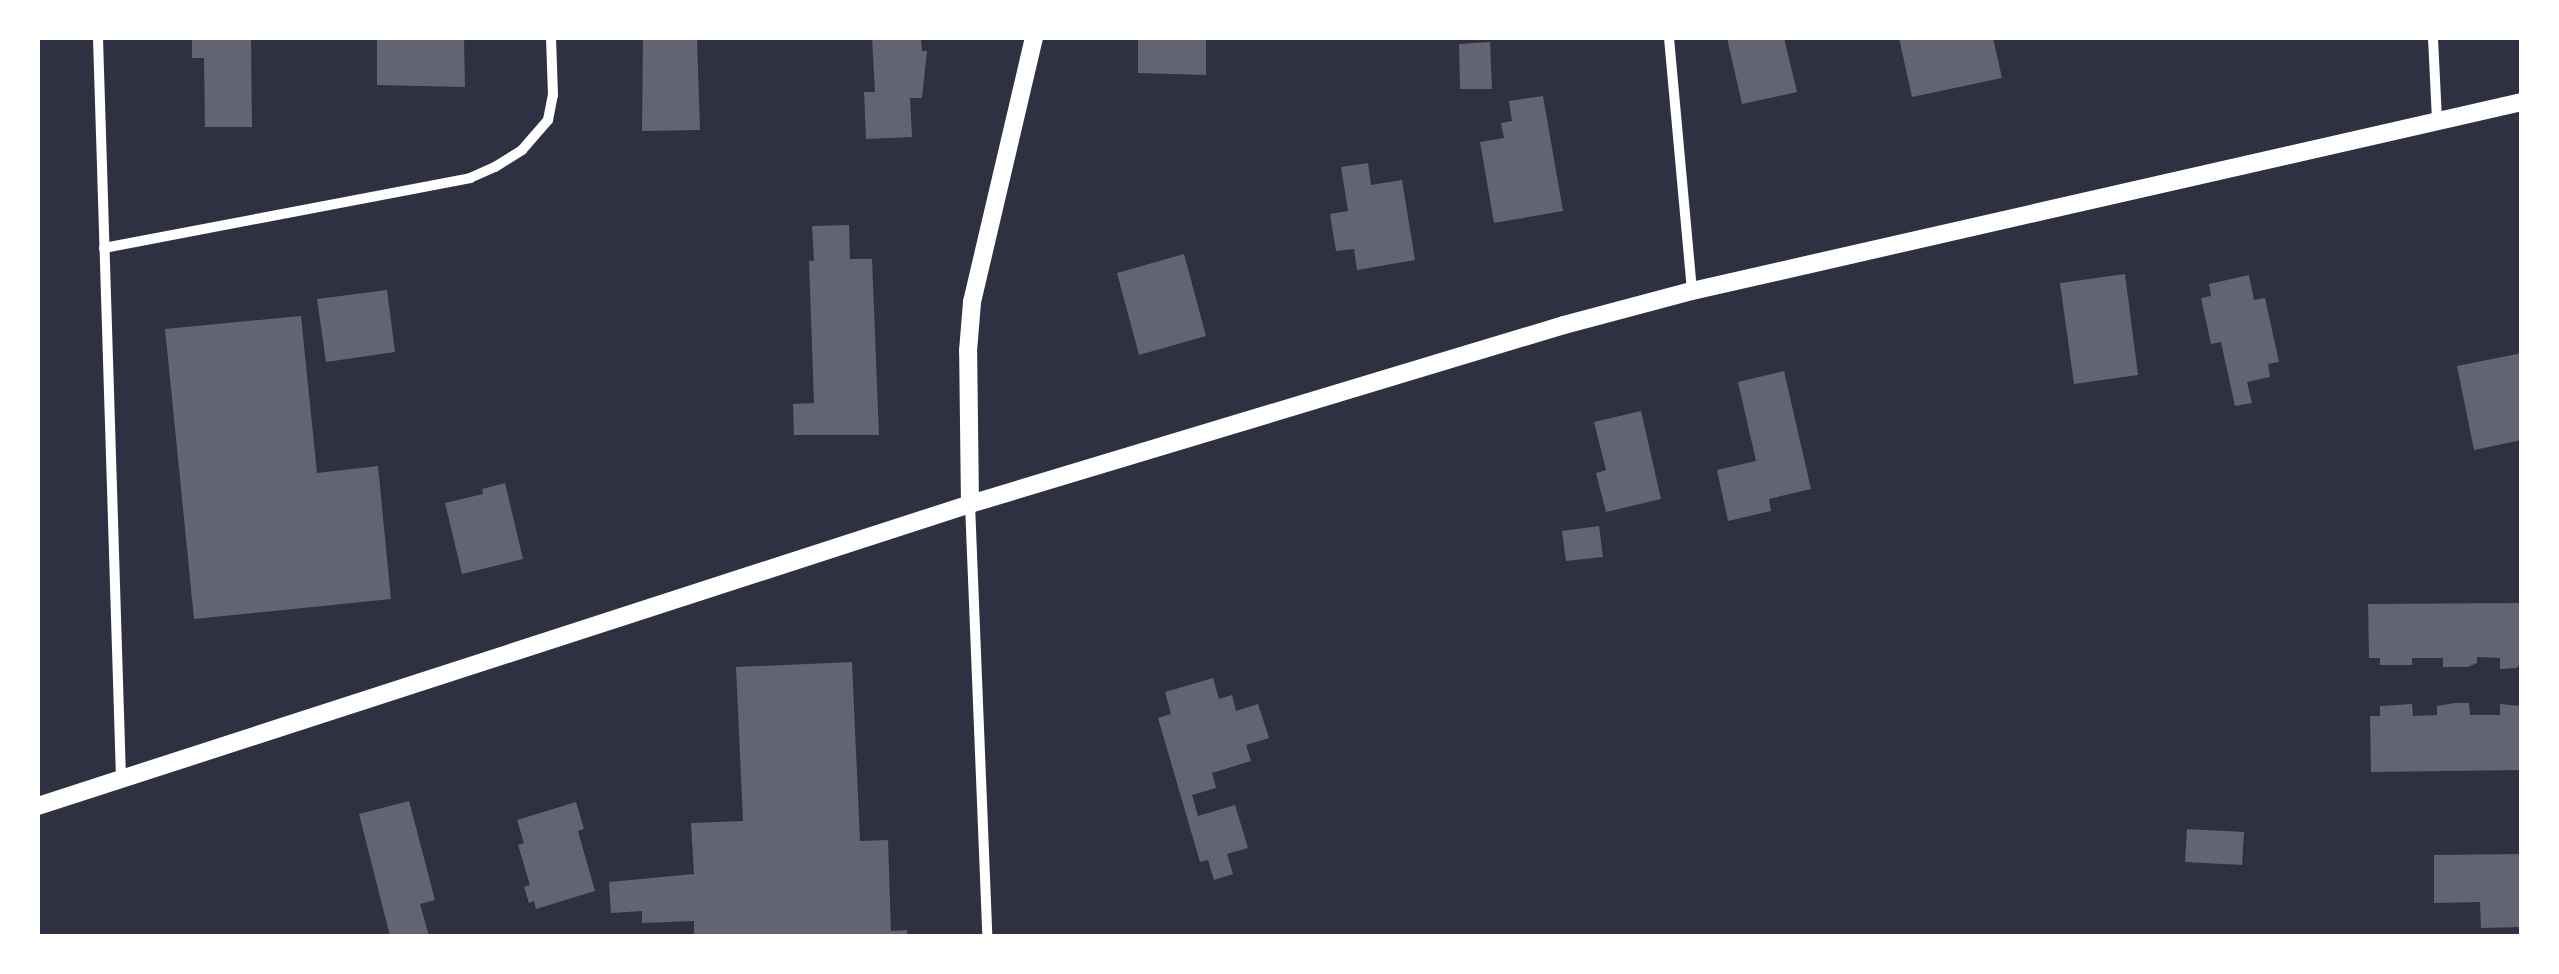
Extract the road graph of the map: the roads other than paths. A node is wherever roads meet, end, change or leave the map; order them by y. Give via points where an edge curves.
1 (98, 38) edge
2 (551, 38) edge
3 (1034, 38) edge
4 (1669, 38) edge
5 (2433, 38) edge
6 (2522, 102) edge
7 (2437, 119) junction
8 (104, 248) junction
9 (1692, 291) junction
10 (970, 504) junction
11 (121, 778) junction
12 (38, 806) edge
13 (986, 936) edge

1 - 8 street
2 - 8 street via 548,120 522,150 495,167 470,178
3 - 10 street via 972,302
4 - 9 street
5 - 7 street
6 - 7 street
7 - 9 street
8 - 11 street
9 - 10 street
10 - 11 street
10 - 13 street
11 - 12 street

